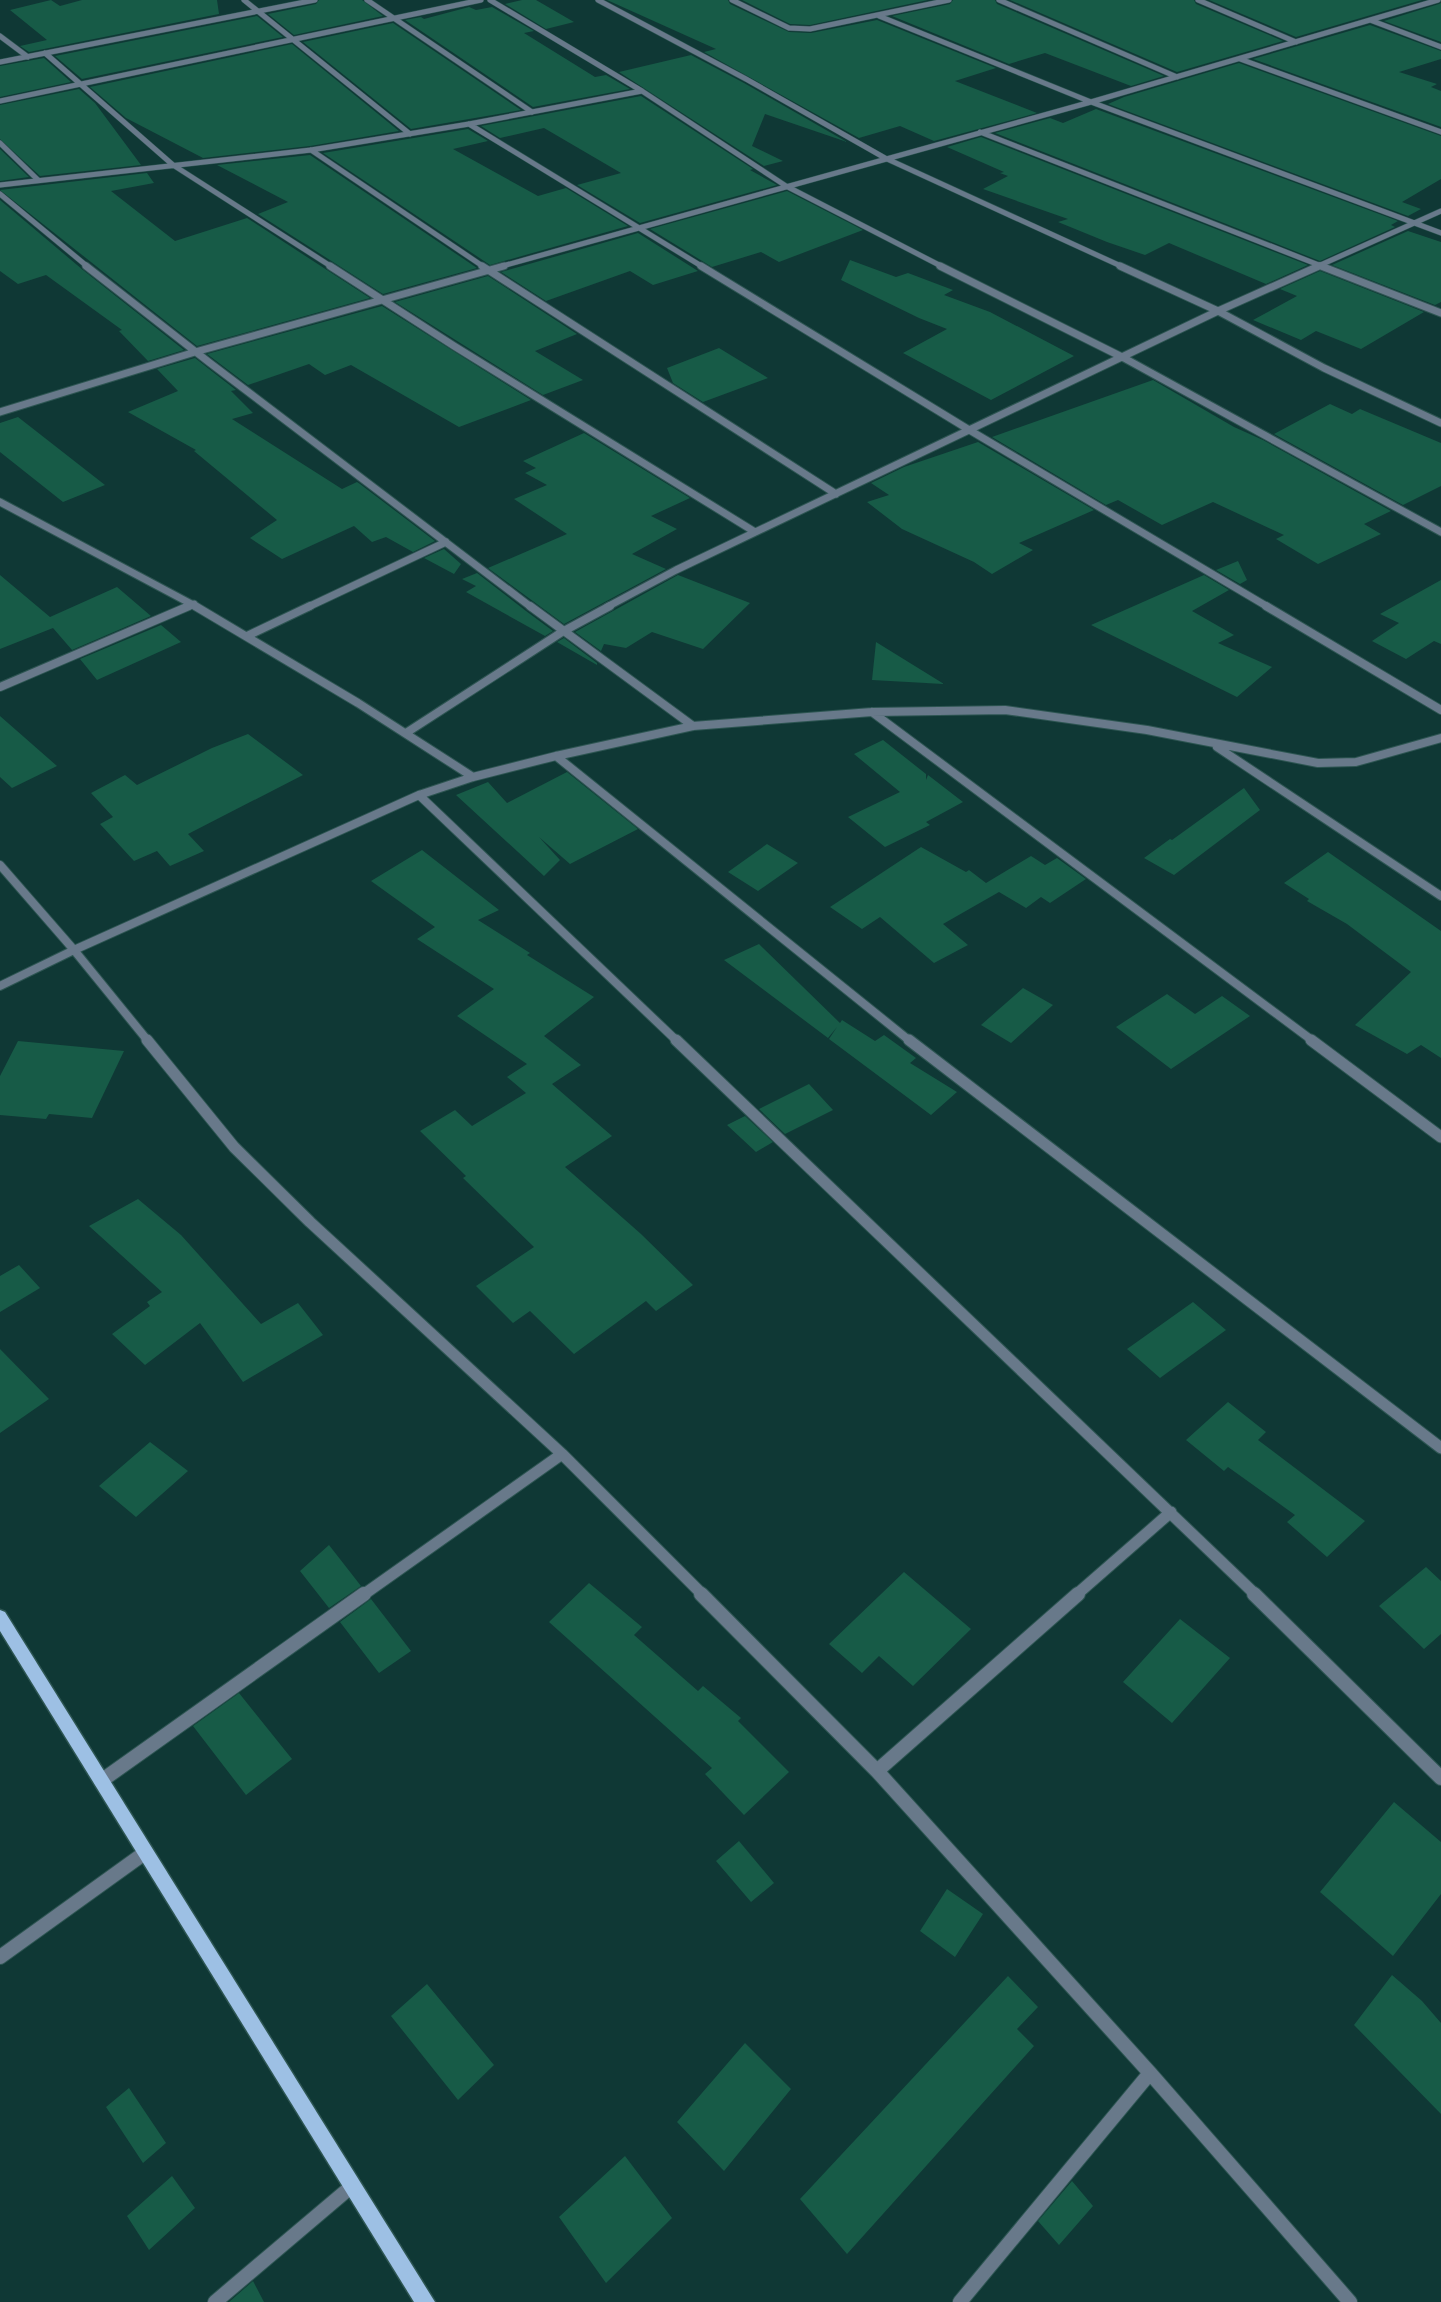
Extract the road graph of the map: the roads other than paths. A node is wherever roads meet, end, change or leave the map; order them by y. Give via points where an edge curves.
1 (244, 0) edge
2 (315, 0) edge
3 (367, 0) edge
4 (481, 0) edge
5 (490, 0) edge
6 (598, 0) edge
7 (732, 0) edge
8 (949, 0) edge
9 (999, 0) edge
10 (1198, 0) edge
11 (1438, 0) edge
12 (258, 11) junction
13 (879, 16) junction
14 (393, 18) junction
15 (1370, 20) junction
16 (0, 36) edge
17 (294, 39) junction
18 (1296, 42) junction
19 (1441, 47) edge
20 (45, 53) junction
21 (28, 57) junction
22 (1240, 59) junction
23 (0, 62) edge
24 (1177, 77) junction
25 (82, 84) junction
26 (642, 91) junction
27 (0, 102) edge
28 (1091, 102) junction
29 (532, 112) junction
30 (469, 124) junction
31 (980, 132) junction
32 (1441, 132) edge
33 (410, 134) junction
34 (0, 143) edge
35 (311, 150) junction
36 (886, 158) junction
37 (173, 165) junction
38 (38, 180) junction
39 (0, 185) edge
40 (786, 186) junction
41 (0, 194) edge
42 (1441, 211) edge
43 (1415, 224) junction
44 (636, 228) junction
45 (1441, 233) edge
46 (1321, 267) junction
47 (490, 271) junction
48 (382, 300) junction
49 (1218, 312) junction
50 (1441, 313) edge
51 (195, 352) junction
52 (1124, 358) junction
53 (0, 412) edge
54 (1441, 423) edge
55 (971, 431) junction
56 (836, 494) junction
57 (0, 502) edge
58 (755, 532) junction
59 (1441, 532) edge
60 (446, 542) junction
61 (194, 604) junction
62 (562, 632) junction
63 (247, 636) junction
64 (0, 687) edge
65 (1441, 710) edge
66 (872, 712) junction
67 (693, 726) junction
68 (406, 733) junction
69 (1441, 738) edge
70 (1214, 744) junction
71 (556, 756) junction
72 (472, 777) junction
73 (419, 794) junction
74 (0, 865) edge
75 (1441, 896) edge
76 (74, 950) junction
77 (0, 986) edge
78 (1441, 1137) edge
79 (1441, 1448) edge
80 (562, 1454) junction
81 (1172, 1512) junction
82 (0, 1617) edge
83 (877, 1771) junction
84 (1441, 1778) edge
85 (102, 1781) junction
86 (146, 1852) junction
87 (0, 1957) edge
88 (1150, 2073) junction
89 (352, 2186) junction
90 (215, 2302) edge
91 (425, 2302) edge
92 (960, 2302) edge
93 (1350, 2302) edge

1 - 12 street
2 - 12 street
3 - 14 street
4 - 14 street
5 - 26 street
6 - 36 street
7 - 13 street via 799,30
8 - 13 street
9 - 24 street
10 - 18 street
11 - 15 street
12 - 17 street
12 - 20 street
13 - 28 street
14 - 17 street
14 - 29 street
15 - 18 street
15 - 19 street
16 - 21 street
17 - 25 street
17 - 33 street
18 - 22 street
20 - 21 street
20 - 25 street
21 - 23 street
22 - 24 street
22 - 32 street
24 - 28 street
25 - 27 street
25 - 37 street
26 - 29 street
26 - 40 street
28 - 31 street
28 - 43 street
29 - 30 street
30 - 33 street
30 - 44 street
31 - 36 street
31 - 46 street
33 - 35 street
34 - 38 street
35 - 37 street
35 - 47 street
36 - 40 street
36 - 49 street
37 - 38 street
37 - 48 street
38 - 39 street
40 - 44 street
40 - 52 street
41 - 51 street via 49,237
42 - 43 street
43 - 45 street
43 - 46 street
44 - 47 street
44 - 55 street
46 - 49 street
46 - 50 street
47 - 48 street
47 - 56 street
48 - 51 street
48 - 58 street
49 - 52 street
49 - 54 street via 1324,368
51 - 53 street
51 - 60 street
52 - 55 street
52 - 59 street
55 - 56 street
55 - 65 street
56 - 58 street
57 - 61 street
58 - 62 street via 615,601
60 - 62 street
60 - 63 street
61 - 63 street
61 - 64 street
62 - 67 street
62 - 68 street
63 - 68 street
66 - 67 street
66 - 70 street via 1006,710 1147,730
66 - 78 street
67 - 71 street
68 - 72 street
69 - 70 street via 1356,762 1318,763
70 - 75 street
71 - 72 street
71 - 79 street via 830,979
72 - 73 street
73 - 76 street
73 - 81 street
74 - 76 street
76 - 77 street
76 - 80 street via 234,1146 310,1222
80 - 83 street
80 - 85 street
81 - 83 street
81 - 84 street
82 - 85 main road
83 - 88 street
85 - 86 main road
86 - 87 street
86 - 89 main road
88 - 92 street
88 - 93 street
89 - 90 street
89 - 91 main road

